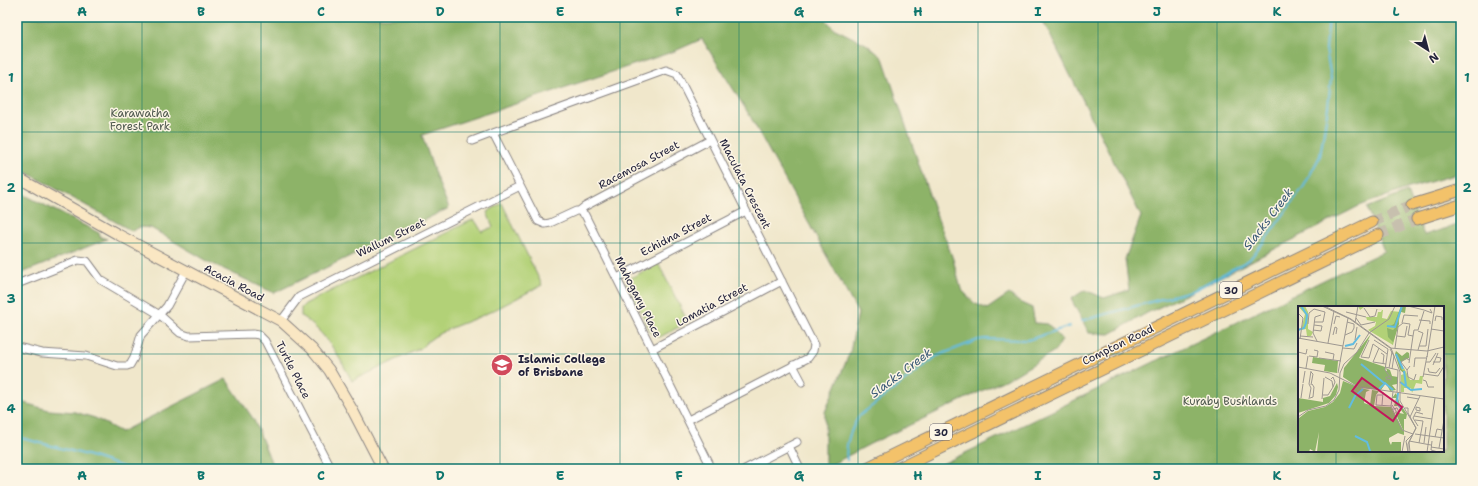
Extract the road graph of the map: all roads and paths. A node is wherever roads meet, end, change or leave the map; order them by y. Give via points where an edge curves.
1 (493, 133) junction
2 (710, 140) junction
3 (472, 141) dead end
4 (17, 177) edge
5 (520, 186) junction
6 (1461, 190) edge
7 (1412, 205) tunnel mouth
8 (1461, 205) edge
9 (579, 211) junction
10 (746, 211) junction
11 (1417, 219) tunnel mouth
12 (1372, 222) tunnel mouth
13 (1378, 235) tunnel mouth
14 (186, 271) junction
15 (616, 278) junction
16 (782, 281) junction
17 (17, 284) edge
18 (160, 315) junction
19 (281, 321) junction
20 (17, 347) edge
21 (652, 349) junction
22 (793, 365) junction
23 (802, 382) dead end
24 (688, 420) junction
25 (797, 442) dead end
26 (789, 446) junction
27 (799, 467) dead end
28 (331, 469) edge
29 (383, 469) edge
30 (712, 469) edge
31 (745, 469) edge
32 (865, 469) edge
33 (897, 469) edge

1 - 2 street, Maculata Crescent via 666,70 677,74
1 - 3 street, Maculata Crescent
1 - 5 street
2 - 9 street, Racemosa Street via 584,206
2 - 10 street, Maculata Crescent
4 - 14 street, Acacia Road
5 - 9 street via 538,221 545,224
5 - 19 street, Wallum Street via 299,297
6 - 7 main road
8 - 11 main road
9 - 15 street, Mahogany Place via 585,215
10 - 15 street, Echidna Street
10 - 16 street, Maculata Crescent
12 - 32 main road, Compton Road / 30
13 - 33 main road, Compton Road / 30
14 - 18 street
14 - 19 street, Acacia Road
15 - 21 street, Mahogany Place
16 - 21 street, Lomatia Street
16 - 22 street, Maculata Crescent via 814,345 808,358
17 - 18 street via 78,260 84,260 90,264 100,280
18 - 20 street via 141,335 132,362 123,367 86,356 42,353
18 - 28 street, Turtle Place via 184,336 253,334 262,337
19 - 29 street, Acacia Road via 312,349 328,370 354,412
21 - 24 street, Mahogany Place
22 - 23 street
22 - 24 street, Maculata Crescent
24 - 30 street, Mahogany Place
25 - 26 street
26 - 27 street
26 - 31 street

